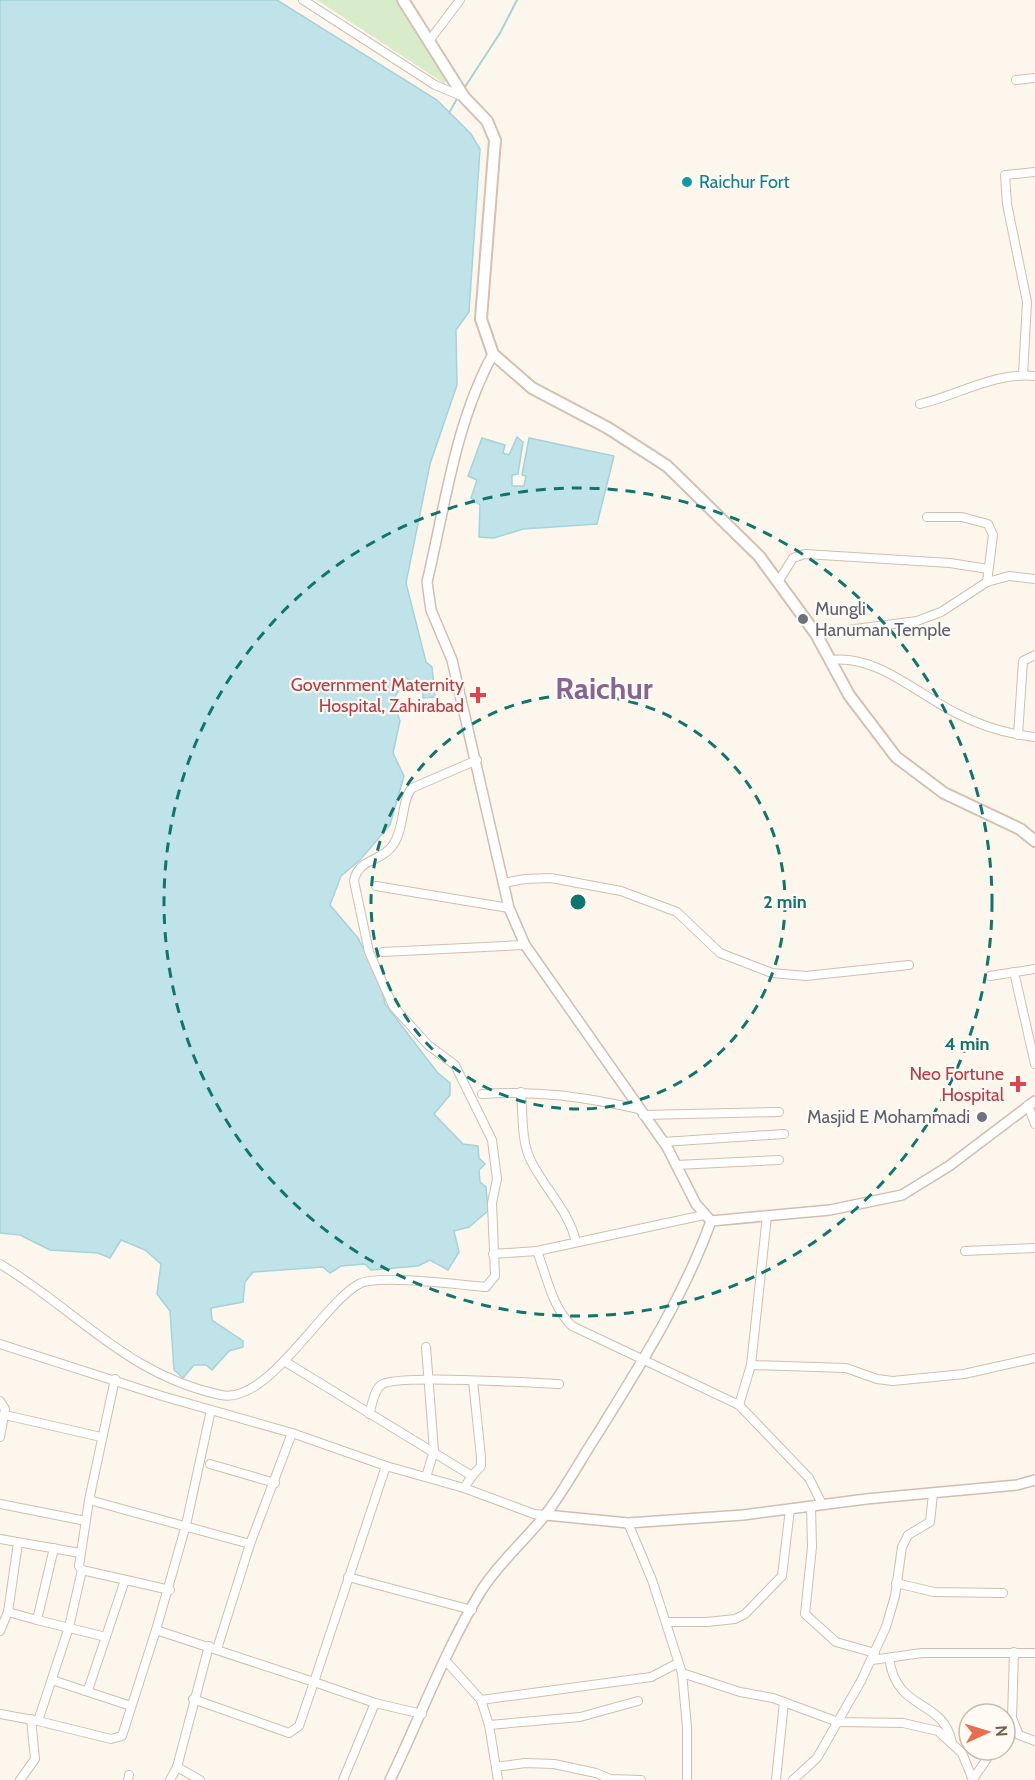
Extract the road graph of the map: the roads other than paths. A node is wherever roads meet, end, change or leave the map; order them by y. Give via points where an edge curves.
1 (303, 0) edge
2 (403, 0) edge
3 (460, 0) edge
4 (429, 41) junction
5 (1035, 78) edge
6 (1016, 80) dead end
7 (466, 99) junction
8 (1035, 172) edge
9 (493, 354) junction
10 (1023, 375) junction
11 (1035, 376) edge
12 (920, 404) dead end
13 (927, 517) dead end
14 (988, 569) junction
15 (1035, 579) edge
16 (778, 582) junction
17 (987, 582) junction
18 (816, 634) junction
19 (1035, 655) edge
20 (830, 660) junction
21 (1018, 735) junction
22 (1035, 737) edge
23 (477, 760) junction
24 (1035, 841) edge
25 (503, 883) junction
26 (376, 886) dead end
27 (509, 908) junction
28 (525, 945) junction
29 (383, 952) dead end
30 (909, 965) dead end
31 (1035, 969) edge
32 (1014, 972) junction
33 (990, 976) dead end
34 (1035, 1064) edge
35 (521, 1092) junction
36 (482, 1094) dead end
37 (1031, 1103) edge
38 (641, 1112) junction
39 (779, 1112) dead end
40 (1035, 1124) edge
41 (784, 1134) dead end
42 (663, 1142) junction
43 (779, 1160) dead end
44 (676, 1165) junction
45 (767, 1216) junction
46 (707, 1218) junction
47 (576, 1242) junction
48 (1035, 1248) edge
49 (537, 1251) junction
50 (965, 1251) dead end
51 (493, 1254) junction
52 (0, 1264) edge
53 (0, 1344) edge
54 (426, 1347) dead end
55 (1035, 1358) edge
56 (644, 1360) junction
57 (284, 1361) junction
58 (751, 1365) junction
59 (114, 1379) junction
60 (429, 1380) junction
61 (473, 1381) junction
62 (560, 1384) dead end
63 (0, 1401) edge
64 (739, 1406) junction
65 (212, 1410) junction
66 (369, 1414) junction
67 (5, 1416) junction
68 (292, 1433) junction
69 (0, 1437) edge
70 (101, 1437) junction
71 (434, 1451) junction
72 (210, 1464) dead end
73 (386, 1466) junction
74 (472, 1476) junction
75 (426, 1478) junction
76 (1035, 1480) edge
77 (275, 1483) junction
78 (464, 1488) junction
79 (933, 1494) junction
80 (89, 1500) junction
81 (0, 1504) edge
82 (822, 1504) junction
83 (811, 1506) junction
84 (790, 1509) junction
85 (546, 1515) junction
86 (86, 1521) junction
87 (628, 1523) junction
88 (186, 1525) junction
89 (0, 1539) edge
90 (18, 1543) junction
91 (250, 1544) junction
92 (54, 1548) junction
93 (80, 1553) junction
94 (82, 1570) junction
95 (348, 1577) junction
96 (125, 1580) junction
97 (896, 1583) junction
98 (170, 1590) junction
99 (1003, 1593) dead end
100 (472, 1610) junction
101 (8, 1612) junction
102 (37, 1620) junction
103 (667, 1622) junction
104 (69, 1628) junction
105 (156, 1630) junction
106 (0, 1632) edge
107 (106, 1637) junction
108 (213, 1648) junction
109 (1014, 1652) junction
110 (1035, 1653) edge
111 (873, 1657) junction
112 (888, 1658) junction
113 (445, 1660) junction
114 (678, 1663) junction
115 (682, 1673) junction
116 (52, 1680) junction
117 (314, 1682) junction
118 (88, 1690) junction
119 (193, 1699) junction
120 (481, 1700) junction
121 (638, 1701) dead end
122 (784, 1702) junction
123 (375, 1703) junction
124 (131, 1706) junction
125 (0, 1714) edge
126 (422, 1714) junction
127 (34, 1720) junction
128 (838, 1722) junction
129 (489, 1725) junction
130 (1035, 1742) edge
131 (952, 1743) junction
132 (985, 1762) edge
133 (177, 1767) junction
134 (496, 1767) junction
135 (973, 1779) edge
136 (20, 1780) edge
137 (170, 1780) edge
138 (200, 1780) edge
139 (343, 1780) edge
140 (390, 1780) edge
141 (498, 1780) edge
142 (641, 1780) edge
143 (687, 1780) edge
144 (776, 1780) edge
145 (793, 1780) edge

1 - 7 street via 435,85
2 - 4 main road
3 - 4 street
4 - 7 main road
5 - 6 street
7 - 9 main road via 487,121 495,140 481,319
8 - 10 street via 1005,175 1027,302
9 - 16 main road via 532,388 608,428 667,466 741,538
9 - 23 street via 478,381 466,418 427,582 430,610 452,660
10 - 11 street
10 - 12 street
13 - 14 street via 962,517 988,524 993,535
14 - 16 street via 806,554 793,558
14 - 17 street
15 - 17 street via 1009,576
16 - 18 main road
17 - 18 street via 930,617
18 - 20 main road
19 - 21 street via 1023,661
20 - 21 street via 875,667 955,713 994,730
20 - 24 main road via 849,695 896,757 944,793 1020,829
21 - 22 street
23 - 25 street
23 - 51 street via 412,788 393,845 383,856 362,865 354,881 369,952 393,1006 428,1045 456,1065 492,1140 497,1179 492,1203
25 - 27 street
25 - 30 street via 551,878 621,891 677,912 720,953 772,973 807,976
26 - 27 street
27 - 28 street
28 - 29 street
28 - 38 street
31 - 32 street
32 - 33 street
32 - 34 street
35 - 36 street
35 - 38 street via 584,1096
35 - 47 street via 531,1161 569,1221
37 - 40 street
37 - 45 street via 949,1166 902,1195 830,1210
38 - 39 street
38 - 42 street
41 - 42 street
42 - 44 street
43 - 44 street
44 - 46 street
45 - 46 street
45 - 58 street
46 - 47 street
46 - 56 street via 699,1255
47 - 49 street
48 - 50 street
49 - 51 street
49 - 56 street via 562,1316 572,1326
51 - 57 street via 495,1276 486,1287 377,1280 359,1284
52 - 57 street via 121,1354 190,1386 224,1396 235,1395 254,1387
53 - 59 street
54 - 60 street
55 - 58 street via 964,1374 893,1381 846,1368
56 - 64 street
56 - 85 street
57 - 66 street
58 - 64 street
59 - 65 street
59 - 70 street
60 - 61 street
60 - 66 street via 382,1384
60 - 71 street
61 - 62 street
61 - 74 street via 481,1457
63 - 67 street
64 - 82 street via 809,1478
65 - 68 street
65 - 88 street
66 - 71 street
67 - 69 street
67 - 70 street
68 - 73 street
68 - 77 street
70 - 80 street
71 - 74 street
71 - 75 street
72 - 77 street
73 - 75 street
73 - 95 street
74 - 78 street
75 - 78 street
76 - 79 street
77 - 91 street
78 - 85 street
79 - 82 street
79 - 97 street via 930,1522 908,1535 902,1547
80 - 86 street
80 - 88 street
81 - 86 street
82 - 83 street
83 - 84 street
83 - 111 street via 806,1614 836,1642
84 - 87 street
84 - 103 street via 782,1576 745,1614 716,1621
85 - 87 street
85 - 100 street via 511,1551
86 - 93 street
87 - 103 street
88 - 91 street
88 - 98 street
89 - 90 street
90 - 92 street
90 - 101 street
91 - 108 street
92 - 93 street
92 - 102 street
93 - 94 street
94 - 96 street
94 - 104 street
95 - 100 street
95 - 117 street
96 - 98 street
96 - 107 street
97 - 99 street via 934,1592
97 - 111 street
98 - 105 street
100 - 113 street
101 - 102 street
101 - 106 street
102 - 104 street
103 - 114 street
104 - 107 street
104 - 116 street
105 - 108 street
105 - 124 street
107 - 118 street
108 - 117 street
108 - 119 street
109 - 110 street
109 - 112 street via 922,1653
109 - 130 street via 1011,1718 1020,1736
111 - 112 street
111 - 128 street
112 - 131 street via 897,1688 942,1719
113 - 120 street
113 - 126 street
114 - 115 street
114 - 120 street via 651,1677
115 - 122 street
115 - 143 street
116 - 118 street
116 - 127 street
117 - 119 street via 299,1726 289,1733
117 - 123 street
118 - 124 street
119 - 133 street
120 - 129 street
121 - 129 street via 580,1716
122 - 128 street
122 - 144 street
123 - 126 street
123 - 139 street
124 - 127 street via 122,1736 117,1739
125 - 127 street
126 - 140 street
127 - 136 street via 35,1759
128 - 131 street via 925,1726
128 - 145 street via 810,1768
129 - 134 street
131 - 135 street via 962,1753
132 - 135 street
133 - 137 street
133 - 138 street
134 - 141 street
134 - 142 street via 554,1764 610,1779

